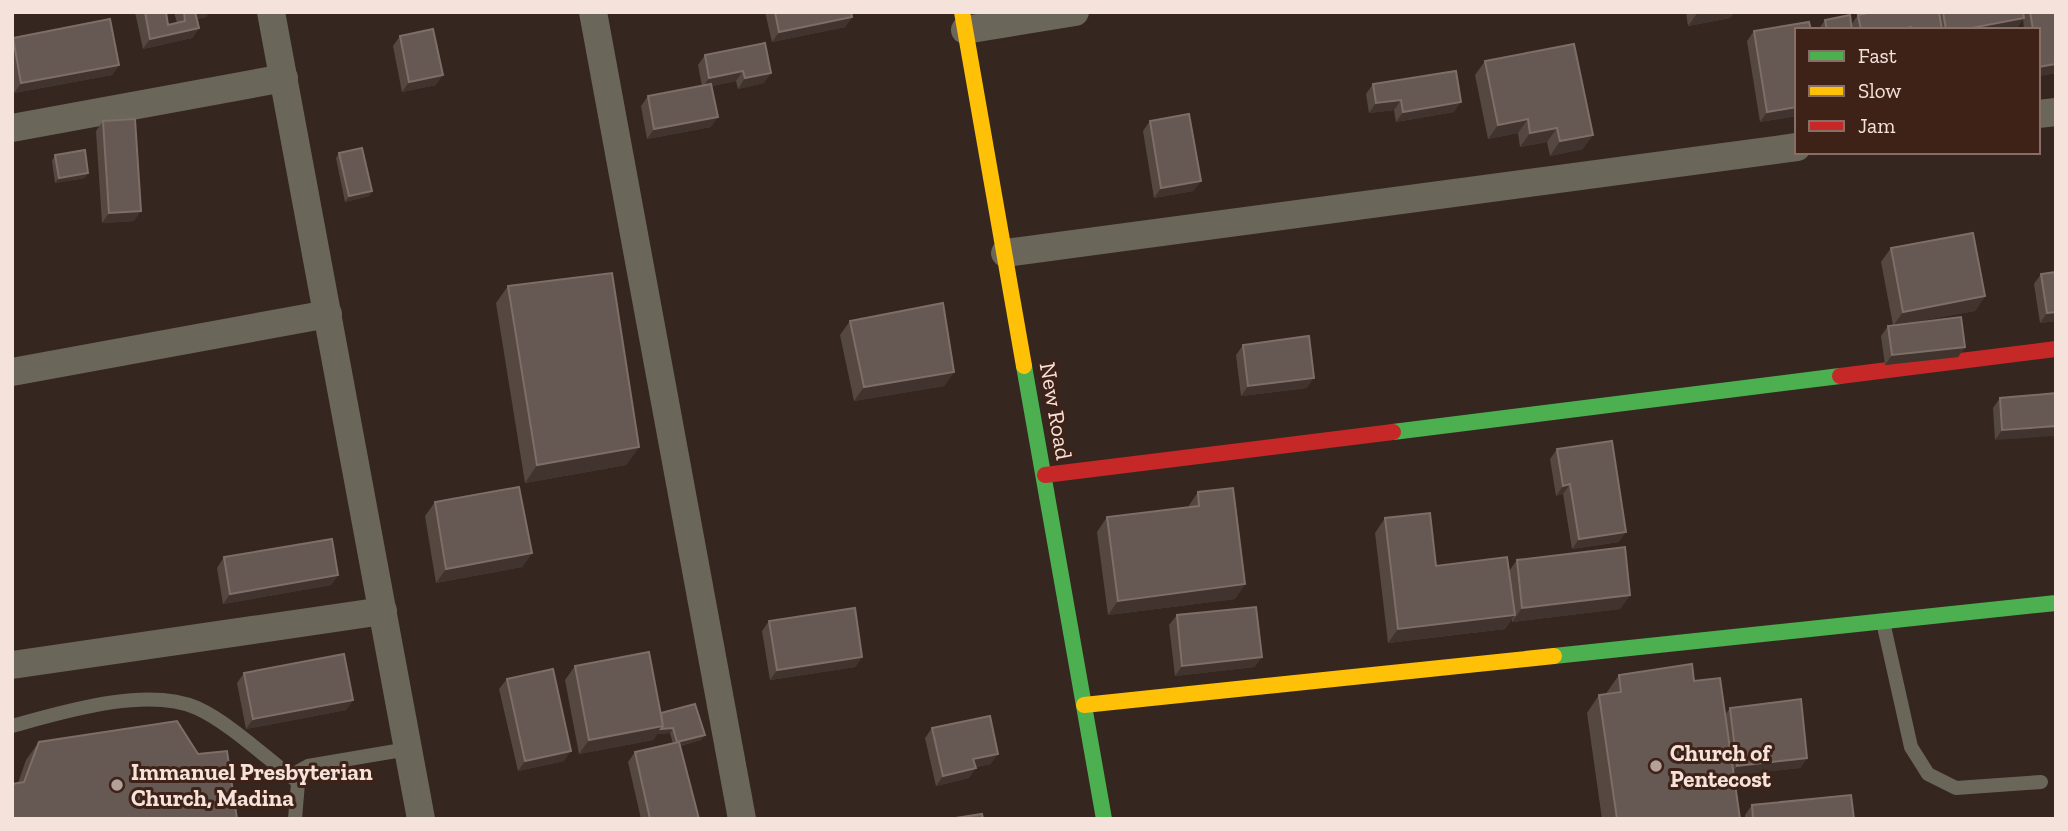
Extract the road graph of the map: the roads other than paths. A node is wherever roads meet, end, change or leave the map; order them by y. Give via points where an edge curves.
1 (271, 12) edge
2 (593, 12) edge
3 (1075, 12) edge
4 (963, 21) edge
5 (284, 78) junction
6 (12, 128) edge
7 (1795, 147) edge
8 (1006, 253) junction
9 (328, 314) junction
10 (2056, 349) edge
11 (12, 372) edge
12 (1045, 475) junction
13 (2056, 603) edge
14 (383, 611) junction
15 (1883, 621) junction
16 (12, 665) edge
17 (1084, 705) junction
18 (12, 726) edge
19 (408, 749) junction
20 (297, 781) junction
21 (2041, 782) dead end
22 (295, 819) edge
23 (421, 819) edge
24 (742, 819) edge
25 (1104, 819) edge

1 - 5 street
2 - 24 street
3 - 4 street
4 - 8 street, New Road
5 - 6 street
5 - 9 street
7 - 8 street
8 - 12 street, New Road
9 - 11 street
9 - 14 street
10 - 12 street
12 - 17 street, New Road
13 - 15 street
14 - 16 street
14 - 19 street
15 - 17 street
15 - 21 lane via 1911,747 1928,774 1956,788
17 - 25 street, New Road
18 - 20 lane via 150,699 179,703 215,720
19 - 20 lane via 308,766 299,771
19 - 23 street
20 - 22 lane

